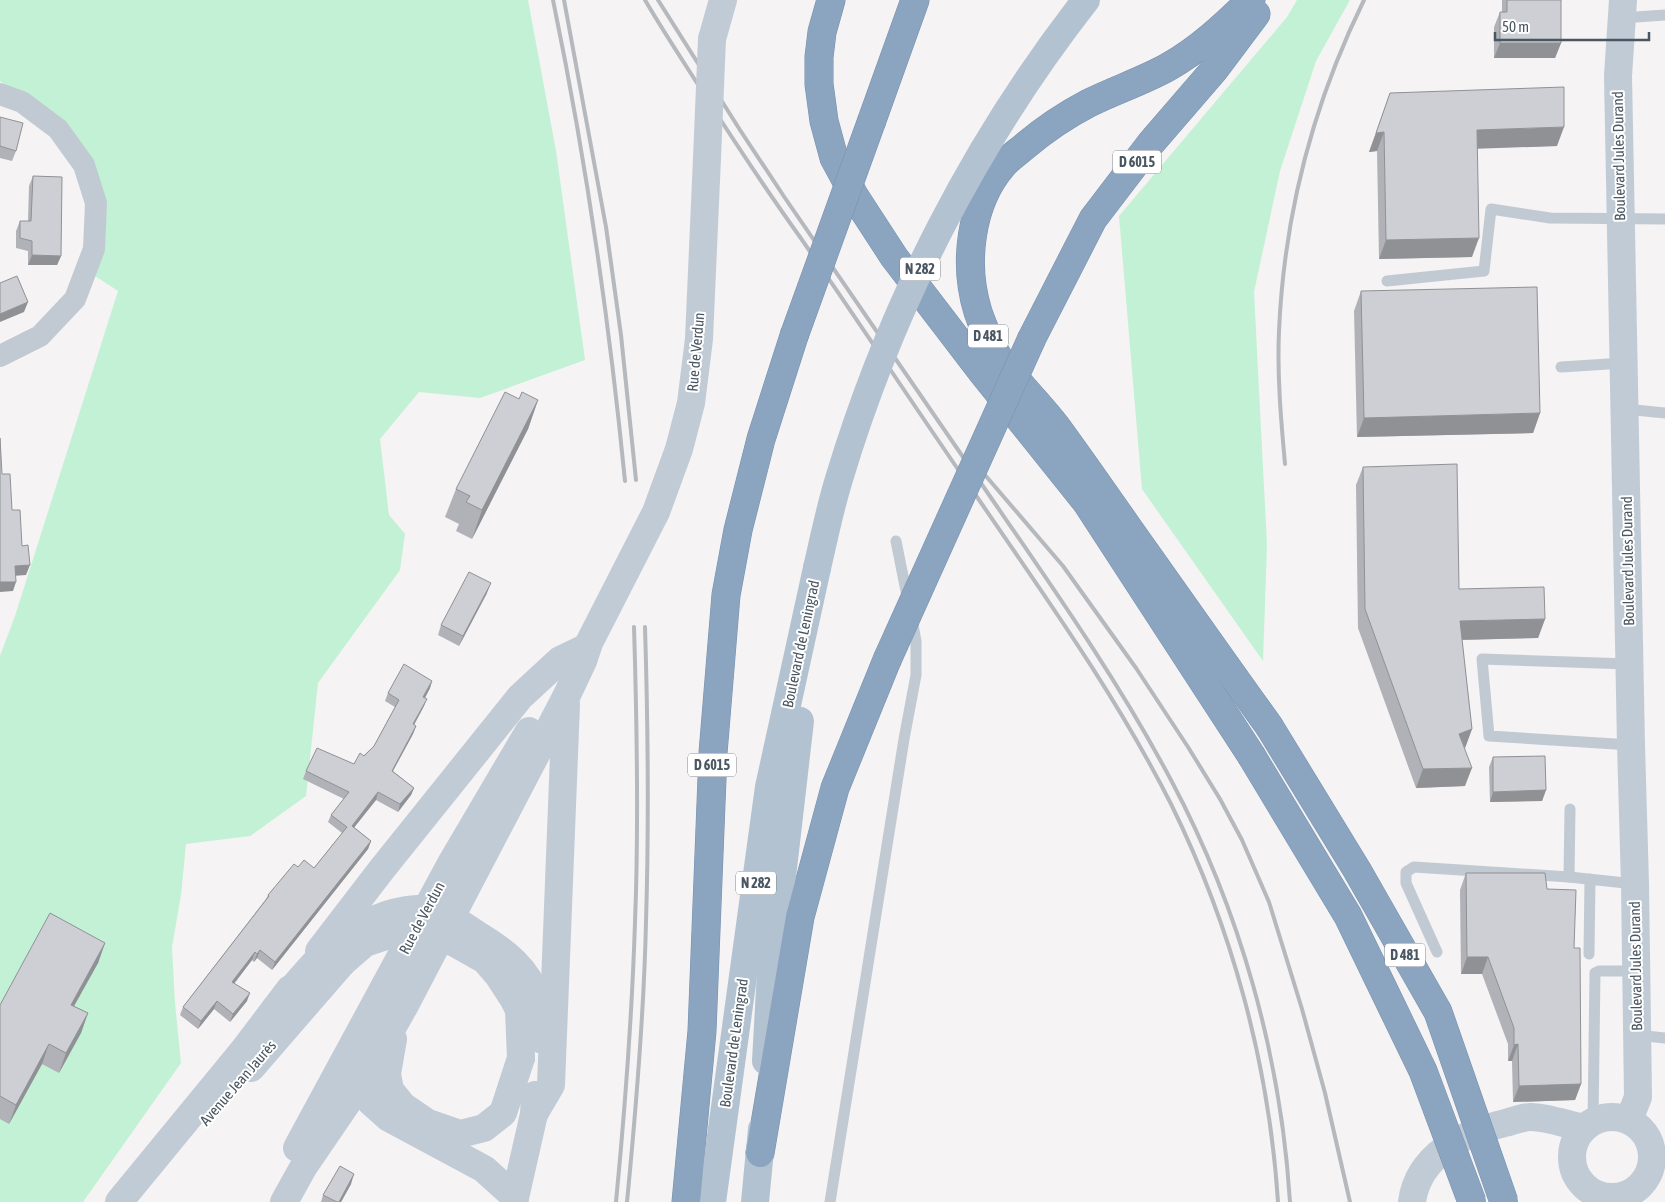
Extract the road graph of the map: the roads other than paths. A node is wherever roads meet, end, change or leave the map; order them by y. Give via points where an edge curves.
1 (710, 0) edge
2 (724, 0) edge
3 (831, 0) edge
4 (915, 0) edge
5 (1086, 0) edge
6 (1251, 0) edge
7 (1266, 0) edge
8 (1622, 9) edge
9 (1665, 14) edge
10 (712, 39) junction
11 (0, 94) edge
12 (1620, 218) junction
13 (1665, 219) edge
14 (1387, 281) dead end
15 (0, 356) edge
16 (1624, 363) junction
17 (1561, 367) dead end
18 (1625, 409) junction
19 (1665, 413) edge
20 (896, 541) dead end
21 (817, 568) junction
22 (587, 646) junction
23 (1630, 664) junction
24 (566, 697) junction
25 (1631, 744) junction
26 (1570, 809) dead end
27 (1569, 876) junction
28 (1590, 879) junction
29 (1635, 884) junction
30 (1437, 952) dead end
31 (1589, 954) dead end
32 (1636, 971) junction
33 (405, 1004) junction
34 (275, 1009) junction
35 (363, 1027) junction
36 (1638, 1035) junction
37 (1665, 1038) edge
38 (530, 1048) junction
39 (362, 1081) junction
40 (534, 1114) junction
41 (390, 1118) junction
42 (1629, 1120) junction
43 (1589, 1125) junction
44 (1658, 1152) edge
45 (760, 1154) junction
46 (304, 1166) junction
47 (1641, 1192) edge
48 (515, 1199) edge
49 (119, 1202) edge
50 (132, 1202) edge
51 (269, 1202) edge
52 (284, 1202) edge
53 (686, 1202) edge
54 (712, 1202) edge
55 (755, 1202) edge
56 (830, 1202) edge
57 (1412, 1202) edge
58 (1472, 1202) edge
59 (1504, 1202) edge

1 - 10 main road, Rue de Verdun
2 - 10 main road, Rue de Verdun
3 - 58 highway, D 481, bridge via 822,32 819,84 834,158 855,197 900,265 1087,503 1251,755 1348,916 1423,1071
4 - 53 highway, D 6015, bridge via 794,336 761,439 738,530 726,595 713,752 702,1031
5 - 21 main road, N 282, bridge via 998,127 943,222 918,274 887,343 859,418 838,480
6 - 59 highway, D 481, bridge via 1199,47 1135,84 1091,102 1062,119 1003,165 984,196 973,232 971,273 978,310 1002,362 1058,429 1269,726 1357,870 1438,1012
7 - 45 highway, D 6015, bridge via 1214,70 1093,219 1032,338 887,660 835,788 800,917
8 - 9 lane
8 - 12 main road, Boulevard Jules Durand via 1618,76
10 - 22 main road, Rue de Verdun, bridge via 699,339 691,403 679,450 656,512
11 - 15 street via 22,102 58,129 84,165 96,203 94,249 75,299 40,336
12 - 13 lane
12 - 14 lane via 1550,218 1491,209 1484,271
12 - 16 main road, Boulevard Jules Durand
16 - 17 lane
16 - 18 main road, Boulevard Jules Durand
18 - 19 lane
18 - 23 main road, Boulevard Jules Durand
20 - 56 lane via 916,641 916,675
21 - 45 main road, Boulevard de Leningrad / N 282 via 771,972
21 - 54 main road, Boulevard de Leningrad / N 282 via 769,787
22 - 24 main road, Rue de Verdun
22 - 34 main road via 560,660 520,697
22 - 35 main road, Rue de Verdun via 565,673 483,808
23 - 25 main road, Boulevard Jules Durand
23 - 25 lane via 1482,659 1489,736
24 - 33 main road, Rue de Verdun
24 - 40 main road via 551,1085
25 - 29 main road, Boulevard Jules Durand
26 - 27 lane
27 - 28 lane
27 - 30 lane via 1414,867 1406,872 1406,882
28 - 29 lane
28 - 31 lane
29 - 32 main road, Boulevard Jules Durand
32 - 36 main road, Boulevard Jules Durand
32 - 43 lane via 1599,970 1595,973
33 - 38 main road via 392,1041 387,1074 390,1090 403,1106 428,1123 460,1134 484,1128 503,1112
33 - 39 main road, Rue de Verdun
34 - 38 main road, bridge via 332,945 349,931 401,910 428,909 457,921 494,945 510,957 532,986 537,999
34 - 49 main road, Avenue Jean Jaurès
35 - 39 main road via 356,1067
35 - 51 main road, Rue de Verdun
36 - 37 lane
36 - 42 main road, Boulevard Jules Durand via 1638,1097
38 - 40 main road
38 - 50 main road, Avenue Jean Jaurès, bridge via 520,1010 486,960 455,943 427,934 392,934 365,942 342,963
39 - 41 main road via 371,1102
39 - 46 main road, Rue de Verdun
40 - 48 main road
41 - 46 main road via 362,1119 346,1125
41 - 48 main road via 484,1169
42 - 43 main road via 1611,1117
42 - 44 main road
43 - 47 main road via 1572,1151 1577,1177 1585,1187 1608,1197
43 - 57 main road via 1531,1117 1488,1127 1447,1146 1428,1163 1419,1176
44 - 47 main road
45 - 55 main road, Boulevard de Leningrad / D 6015
46 - 52 main road, Rue de Verdun

